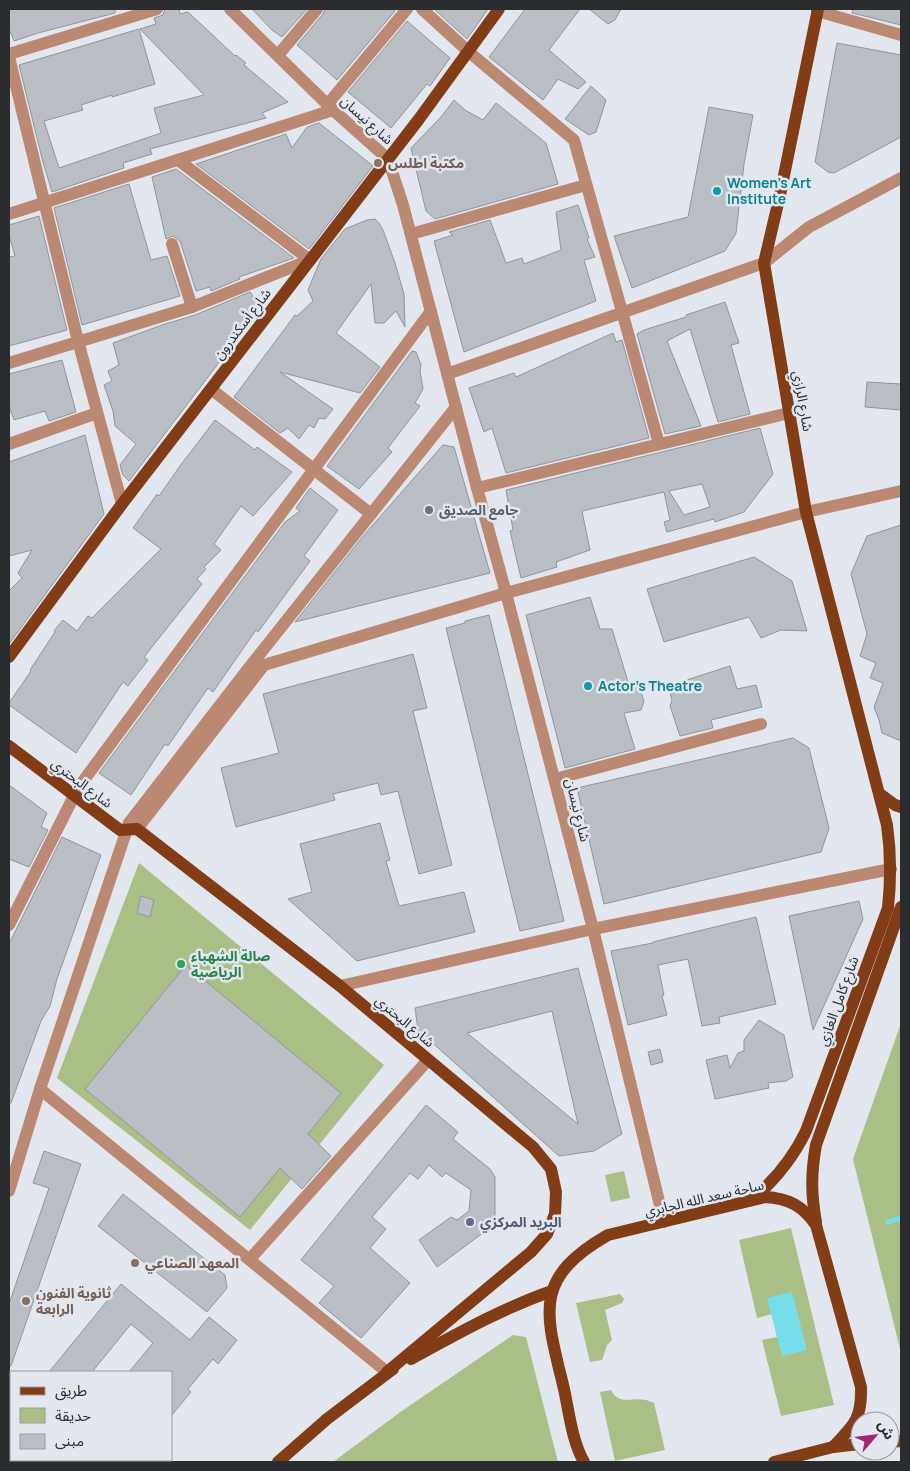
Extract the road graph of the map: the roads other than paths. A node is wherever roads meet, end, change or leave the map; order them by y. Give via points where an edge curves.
1 (157, 9) edge
2 (230, 9) edge
3 (317, 9) edge
4 (407, 9) edge
5 (422, 9) edge
6 (499, 9) edge
7 (817, 10) edge
8 (901, 35) edge
9 (469, 52) junction
10 (9, 55) edge
11 (278, 55) junction
12 (330, 107) junction
13 (388, 159) junction
14 (178, 160) junction
15 (901, 178) edge
16 (586, 185) junction
17 (44, 203) junction
18 (9, 214) edge
19 (410, 234) junction
20 (172, 244) dead end
21 (310, 260) junction
22 (764, 263) junction
23 (192, 307) junction
24 (431, 311) junction
25 (621, 313) junction
26 (78, 341) junction
27 (9, 363) edge
28 (448, 374) junction
29 (211, 389) junction
30 (456, 407) junction
31 (97, 413) junction
32 (789, 413) junction
33 (10, 440) edge
34 (659, 444) junction
35 (314, 469) junction
36 (477, 488) junction
37 (901, 491) edge
38 (122, 504) junction
39 (806, 512) junction
40 (371, 514) junction
41 (506, 593) junction
42 (9, 657) edge
43 (761, 724) dead end
44 (9, 746) edge
45 (555, 779) junction
46 (880, 794) junction
47 (74, 796) junction
48 (901, 807) edge
49 (132, 829) junction
50 (891, 869) junction
51 (901, 907) edge
52 (9, 925) edge
53 (594, 929) junction
54 (340, 986) junction
55 (428, 1060) junction
56 (40, 1088) junction
57 (9, 1191) edge
58 (754, 1199) junction
59 (664, 1222) junction
60 (816, 1225) junction
61 (250, 1259) junction
62 (552, 1291) junction
63 (387, 1372) junction
64 (850, 1445) edge
65 (833, 1447) junction
66 (278, 1462) edge
67 (584, 1462) edge
68 (774, 1462) edge

1 - 10 street
2 - 11 street, شارع نيسان
3 - 11 street
4 - 12 street
5 - 9 street
6 - 9 main road, شارع أسكندرون
7 - 8 street
7 - 22 main road, شارع الرازي
9 - 13 main road, شارع أسكندرون
9 - 16 street via 574,140
10 - 17 street
11 - 12 street, شارع نيسان
12 - 13 street, شارع نيسان
12 - 14 street
13 - 19 street, شارع نيسان
13 - 21 main road, شارع أسكندرون
14 - 17 street
14 - 21 street
15 - 22 street via 809,227
16 - 19 street
16 - 25 street
17 - 18 street
17 - 26 street
19 - 24 street, شارع نيسان
20 - 23 street
21 - 23 street
21 - 29 main road, شارع أسكندرون
22 - 25 street
22 - 32 main road, شارع الرازي
23 - 26 street
24 - 28 street, شارع نيسان
24 - 35 street
25 - 28 street
25 - 34 street
26 - 27 street
26 - 31 street
28 - 30 street, شارع نيسان
29 - 35 street
29 - 38 main road, شارع أسكندرون
30 - 36 street, شارع نيسان
30 - 40 street
31 - 33 street
31 - 38 street
32 - 34 street
32 - 39 main road, شارع الرازي
34 - 36 street
35 - 40 street
35 - 47 street
36 - 41 street, شارع نيسان
37 - 39 street
38 - 42 main road, شارع أسكندرون
39 - 41 street
39 - 46 main road, شارع الرازي
40 - 49 street via 129,823
41 - 45 street, شارع نيسان
41 - 49 street via 264,665
43 - 45 street
44 - 47 main road, شارع البحتري
45 - 53 street, شارع نيسان
46 - 48 main road
46 - 50 main road, شارع كامل الغازي
47 - 49 main road, شارع البحتري via 120,830
47 - 52 street
49 - 54 main road, شارع البحتري
49 - 56 street
50 - 53 street
50 - 58 main road, شارع كامل الغازي via 888,908 806,1131 789,1162
51 - 60 main road, شارع كامل الغازي via 816,1145 811,1180
53 - 54 street
53 - 59 street, شارع نيسان
54 - 55 main road, شارع البحتري
55 - 61 street
55 - 63 main road, شارع البحتري via 533,1147 551,1169 556,1192 555,1214 547,1234 531,1252
56 - 57 street
56 - 61 street
58 - 59 main road, ساحة سعد الله الجابري
58 - 60 main road, ساحة سعد الله الجابري via 766,1196 789,1200 805,1211
59 - 62 main road, ساحة سعد الله الجابري via 608,1236 588,1247 560,1273
60 - 65 main road, ساحة سعد الله الجابري via 861,1387 862,1406 856,1420
61 - 63 street
62 - 63 main road via 495,1314
62 - 67 main road, ساحة سعد الله الجابري via 548,1308 550,1327 574,1435
63 - 66 main road
64 - 65 main road
65 - 68 main road

